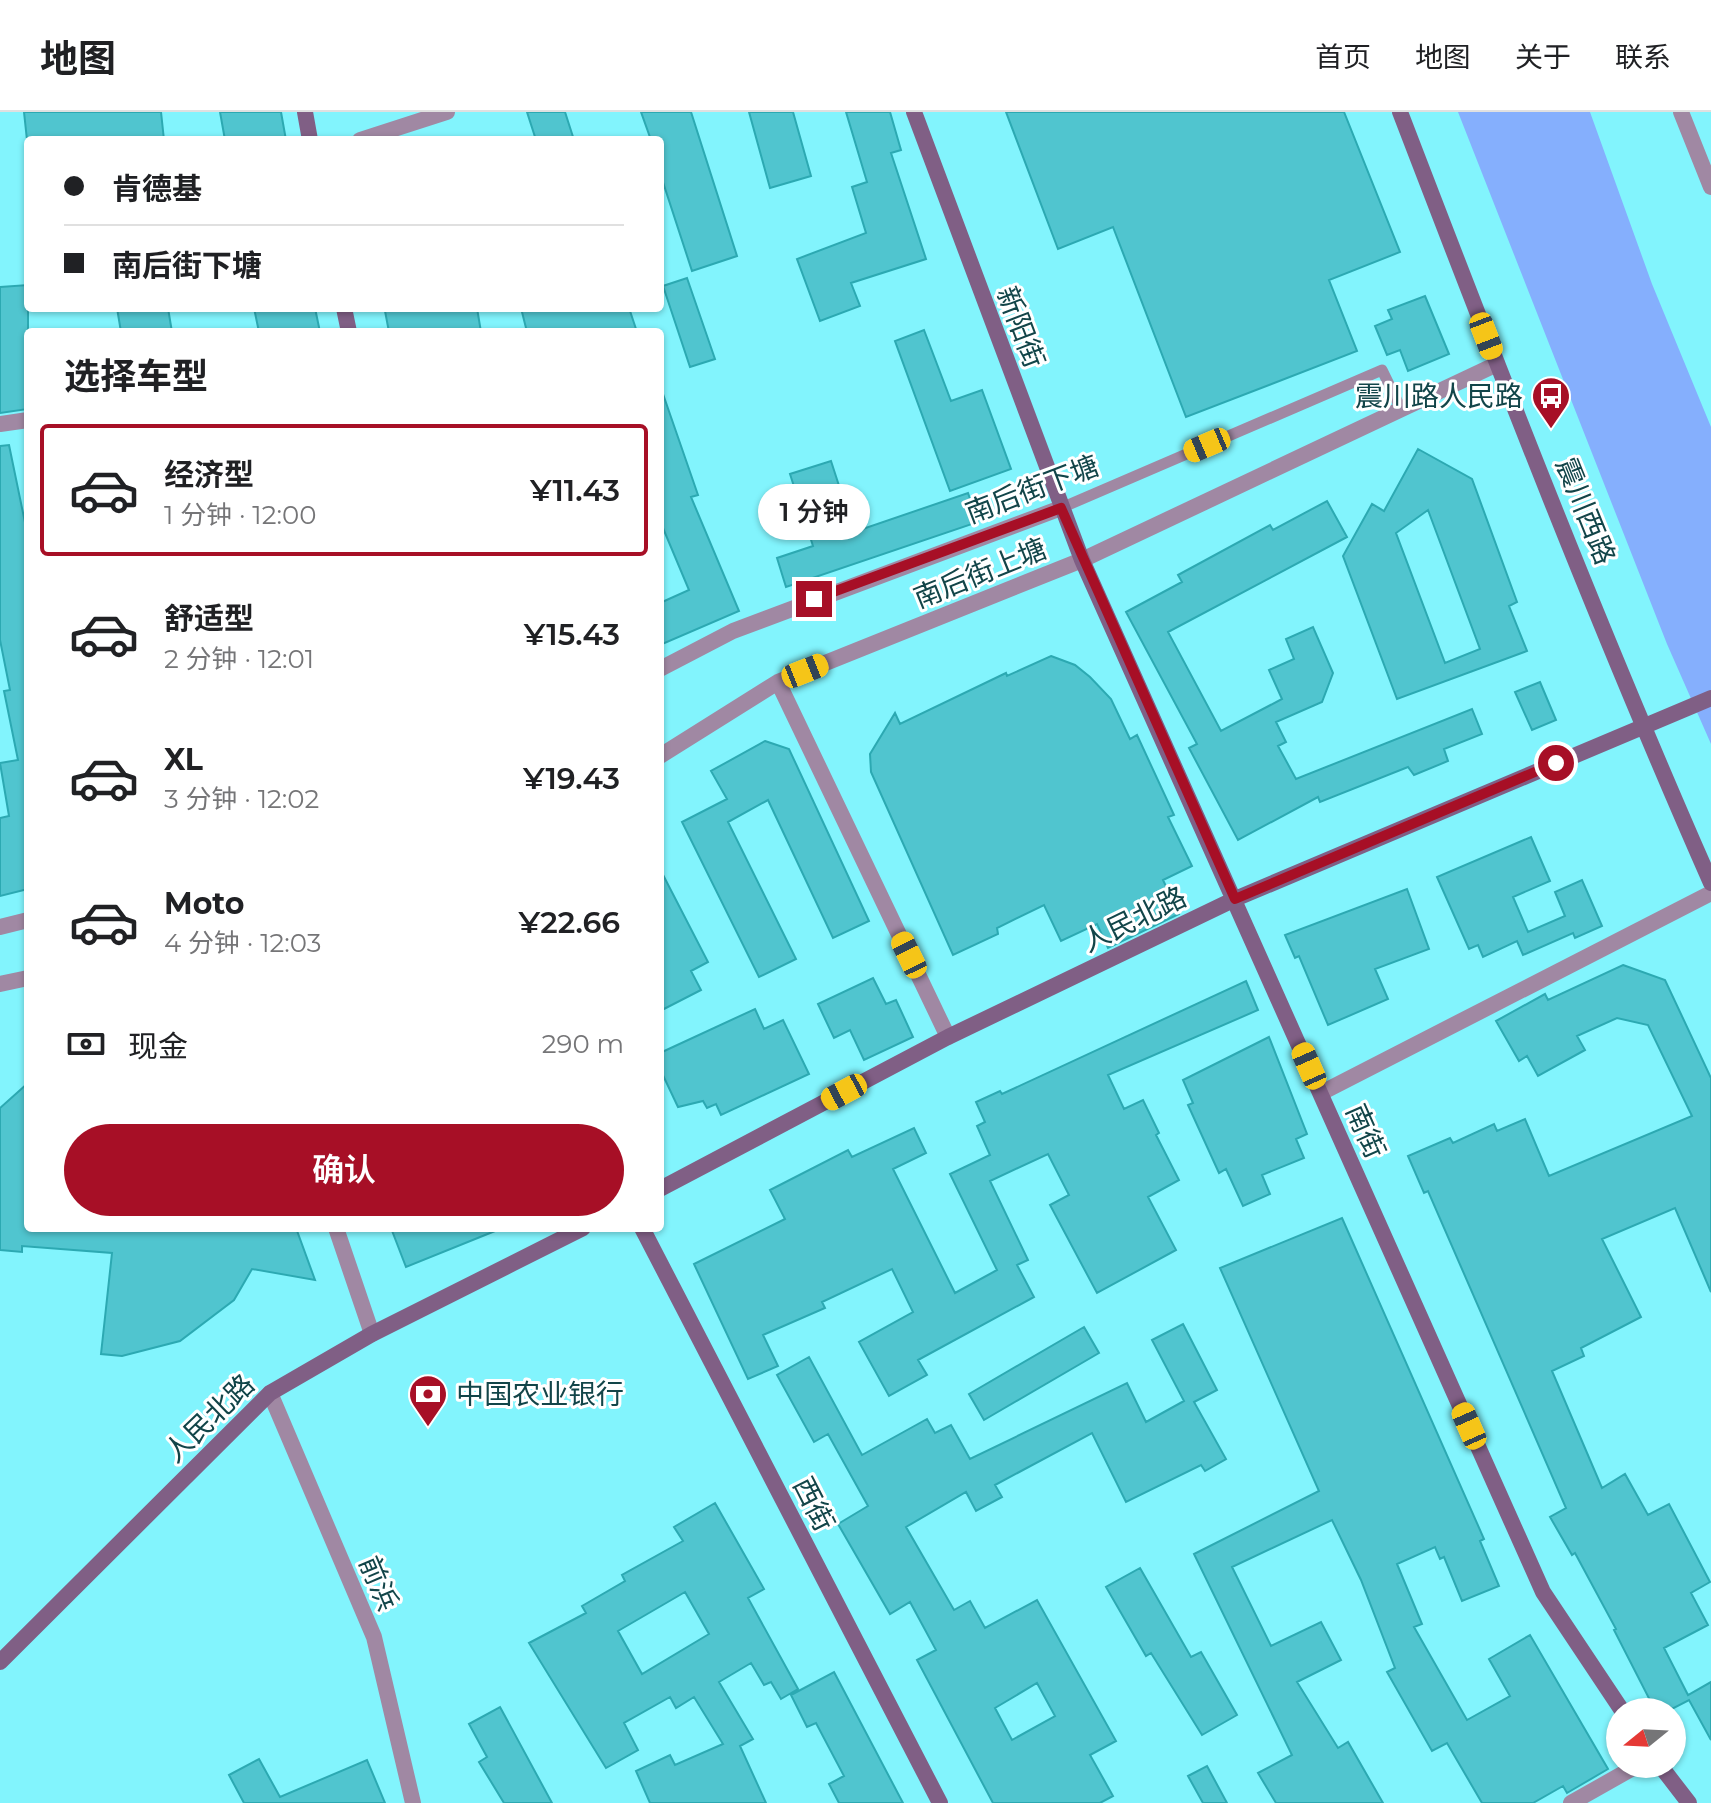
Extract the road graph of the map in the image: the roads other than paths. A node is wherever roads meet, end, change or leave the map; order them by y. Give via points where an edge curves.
1 (305, 112) edge
2 (447, 112) edge
3 (914, 112) edge
4 (1400, 112) edge
5 (1681, 112) edge
6 (309, 136) edge
7 (372, 136) edge
8 (1711, 187) edge
9 (1497, 364) junction
10 (1401, 409) junction
11 (24, 421) edge
12 (0, 424) edge
13 (1061, 508) junction
14 (1082, 560) junction
15 (664, 667) edge
16 (778, 682) junction
17 (1711, 698) edge
18 (1644, 726) junction
19 (664, 753) edge
20 (1711, 883) edge
21 (1711, 893) edge
22 (1235, 899) junction
23 (24, 921) edge
24 (0, 927) edge
25 (24, 979) edge
26 (0, 984) edge
27 (948, 1037) junction
28 (1321, 1093) junction
29 (664, 1187) edge
30 (337, 1232) edge
31 (575, 1232) edge
32 (644, 1232) edge
33 (372, 1334) junction
34 (270, 1393) junction
35 (0, 1662) edge
36 (1614, 1698) edge
37 (1615, 1778) edge
38 (1670, 1778) edge
39 (413, 1803) edge
40 (940, 1803) edge
41 (1571, 1803) edge
42 (1689, 1803) edge

1 - 6 street
2 - 7 street
3 - 13 street, 新阳街
4 - 9 street, 震川西路
5 - 8 street
9 - 10 street, 南后街上塘
9 - 18 street, 震川西路
10 - 13 lane, 南后街下塘 via 1382,370
10 - 14 street, 南后街上塘
11 - 12 street
13 - 14 street, 新阳街
13 - 15 street, 南后街下塘 via 733,631
14 - 16 street, 南后街上塘
14 - 22 street, 南街
16 - 19 street, 南后街上塘
16 - 27 street
17 - 18 street, 人民北路
18 - 20 street, 震川西路
18 - 22 street, 人民北路
21 - 28 street
22 - 27 street, 人民北路
22 - 28 street, 南街
23 - 24 street
25 - 26 street
27 - 29 street, 人民北路
28 - 36 street, 南街 via 1543,1592
30 - 33 street
31 - 33 street, 人民北路
32 - 40 street, 西街
33 - 34 street, 人民北路
34 - 35 street, 人民北路
34 - 39 street, 前浜 via 374,1637
37 - 41 street
38 - 42 street

